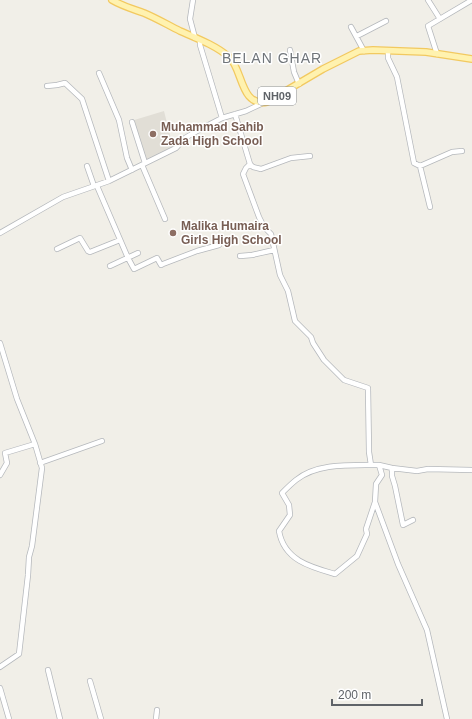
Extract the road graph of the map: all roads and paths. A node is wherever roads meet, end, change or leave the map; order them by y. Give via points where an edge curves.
1 (112, 0) edge
2 (193, 0) edge
3 (428, 0) edge
4 (472, 0) edge
5 (464, 2) edge
6 (440, 19) junction
7 (386, 21) dead end
8 (351, 27) dead end
9 (357, 36) junction
10 (198, 39) junction
11 (290, 50) dead end
12 (364, 51) junction
13 (388, 51) junction
14 (437, 54) junction
15 (472, 59) edge
16 (99, 73) dead end
17 (299, 84) junction
18 (47, 86) dead end
19 (263, 103) junction
20 (235, 114) junction
21 (222, 118) junction
22 (132, 122) dead end
23 (462, 151) dead end
24 (310, 156) dead end
25 (144, 164) junction
26 (250, 164) junction
27 (87, 166) dead end
28 (420, 166) junction
29 (132, 170) junction
30 (109, 181) junction
31 (96, 186) junction
32 (430, 207) dead end
33 (165, 219) dead end
34 (0, 233) edge
35 (120, 240) junction
36 (219, 245) dead end
37 (57, 249) dead end
38 (274, 250) junction
39 (138, 253) dead end
40 (240, 256) dead end
41 (128, 258) junction
42 (110, 266) dead end
43 (0, 344) edge
44 (102, 441) dead end
45 (35, 444) junction
46 (40, 464) junction
47 (371, 465) junction
48 (379, 465) junction
49 (392, 468) junction
50 (472, 470) edge
51 (0, 475) edge
52 (375, 502) junction
53 (413, 520) dead end
54 (0, 667) edge
55 (48, 670) dead end
56 (90, 682) dead end
57 (0, 688) edge
58 (157, 710) dead end
59 (9, 719) edge
60 (60, 719) edge
61 (101, 719) edge
62 (156, 719) edge
63 (447, 719) edge

1 - 10 main road, NH09
2 - 10 street via 190,19
3 - 6 street
4 - 5 street
5 - 6 street
6 - 14 street via 428,26
7 - 9 street
8 - 9 street
9 - 12 street
10 - 19 main road, NH09 via 230,57 246,91 253,100
10 - 21 street
11 - 17 street
12 - 13 main road, NH09
12 - 17 main road, NH09 via 359,51 323,69
13 - 14 main road, NH09
13 - 28 street via 414,163
14 - 15 main road, NH09
16 - 29 street via 119,120
17 - 19 main road, NH09
18 - 30 street via 65,83 82,99
19 - 20 street
20 - 21 street
20 - 26 street
21 - 25 street via 185,138 176,148
22 - 25 street
23 - 28 street via 452,152
24 - 26 street via 291,158 261,169 253,168
25 - 29 street
25 - 33 street
26 - 38 street via 243,174 259,217 271,234
27 - 31 street
28 - 32 street
29 - 30 street
30 - 31 street
31 - 34 street via 63,198
31 - 35 street
35 - 37 street via 90,252 80,238
35 - 41 street
36 - 41 street via 161,265 157,258 134,269
38 - 40 street
38 - 47 street via 295,321 311,337 324,360 344,380 368,388
39 - 41 street
41 - 42 street
43 - 45 street via 22,413
44 - 46 street
45 - 46 street
45 - 51 street via 6,453 7,463
46 - 54 street via 40,494 29,557 19,654
47 - 48 street
47 - 52 street via 318,469 296,480 282,493 289,505 290,515 279,531 281,540 297,559 314,568 335,574 357,556 367,534 366,529
48 - 49 street
48 - 52 street via 382,475 376,484
49 - 50 street via 417,471
49 - 53 street via 403,525
52 - 63 street via 398,564 427,630
55 - 60 street
56 - 61 street
57 - 59 street
58 - 62 street

